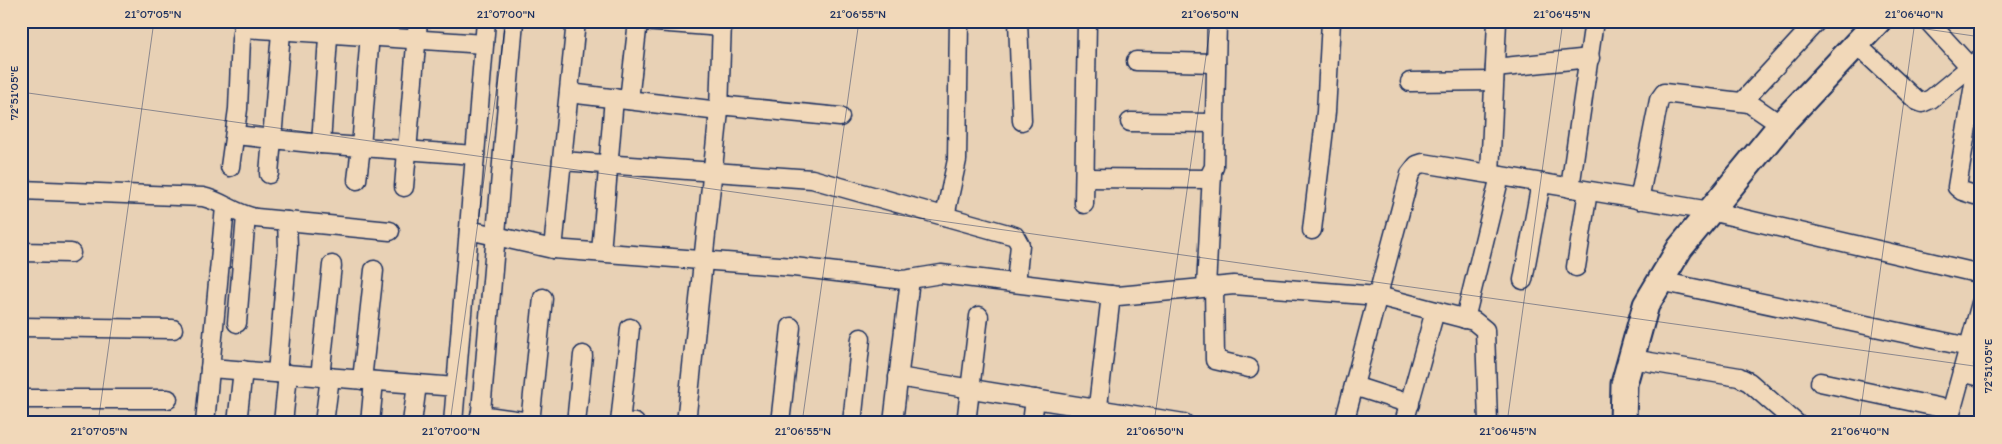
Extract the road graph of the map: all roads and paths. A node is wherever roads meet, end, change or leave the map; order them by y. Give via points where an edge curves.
1 (418, 21) edge
2 (486, 21) edge
3 (514, 21) edge
4 (576, 21) edge
5 (640, 21) edge
6 (959, 21) edge
7 (1018, 21) edge
8 (1087, 21) edge
9 (1217, 21) edge
10 (1331, 21) edge
11 (1497, 21) edge
12 (1594, 21) edge
13 (1817, 21) edge
14 (1878, 21) edge
15 (1928, 21) edge
16 (722, 24) edge
17 (243, 25) edge
18 (282, 26) edge
19 (329, 27) edge
20 (370, 28) edge
21 (417, 40) junction
22 (484, 44) junction
23 (1856, 44) junction
24 (1590, 58) junction
25 (1136, 61) dead end
26 (1976, 62) edge
27 (1216, 63) junction
28 (482, 66) junction
29 (510, 68) junction
30 (1494, 74) junction
31 (1410, 82) dead end
32 (569, 93) junction
33 (622, 99) junction
34 (1743, 102) junction
35 (719, 108) junction
36 (840, 117) dead end
37 (1022, 121) dead end
38 (1130, 122) dead end
39 (1215, 123) junction
40 (1781, 125) junction
41 (236, 135) junction
42 (272, 137) junction
43 (321, 144) junction
44 (361, 147) junction
45 (408, 148) junction
46 (475, 155) junction
47 (562, 161) junction
48 (608, 164) junction
49 (230, 167) dead end
50 (712, 172) junction
51 (269, 174) dead end
52 (1212, 174) junction
53 (1495, 175) junction
54 (1085, 178) junction
55 (358, 180) dead end
56 (1541, 183) junction
57 (404, 187) dead end
58 (1570, 188) junction
59 (21, 190) edge
60 (1588, 191) junction
61 (1981, 197) edge
62 (1640, 200) junction
63 (1084, 204) dead end
64 (225, 207) junction
65 (1710, 211) junction
66 (246, 216) junction
67 (945, 216) junction
68 (286, 221) junction
69 (469, 230) junction
70 (1312, 230) dead end
71 (390, 231) dead end
72 (496, 237) junction
73 (553, 249) junction
74 (21, 252) edge
75 (601, 252) junction
76 (71, 253) dead end
77 (703, 259) junction
78 (332, 265) dead end
79 (1576, 267) dead end
80 (374, 270) dead end
81 (1981, 274) edge
82 (910, 279) junction
83 (1523, 280) dead end
84 (1660, 281) junction
85 (1016, 282) junction
86 (1210, 287) junction
87 (1111, 295) junction
88 (1378, 296) junction
89 (543, 298) dead end
90 (1981, 303) edge
91 (1435, 310) junction
92 (980, 316) dead end
93 (1465, 319) junction
94 (237, 323) dead end
95 (21, 327) edge
96 (791, 327) dead end
97 (630, 328) dead end
98 (173, 329) dead end
99 (861, 338) dead end
100 (1969, 347) junction
101 (1635, 354) junction
102 (583, 355) dead end
103 (210, 368) junction
104 (1249, 368) dead end
105 (243, 370) junction
106 (1962, 372) junction
107 (283, 374) junction
108 (1981, 376) edge
109 (325, 377) junction
110 (898, 377) junction
111 (368, 380) junction
112 (1820, 382) dead end
113 (417, 384) junction
114 (1354, 386) junction
115 (456, 387) junction
116 (970, 389) junction
117 (21, 399) edge
118 (168, 399) dead end
119 (1035, 399) junction
120 (1410, 404) junction
121 (1097, 416) edge
122 (1950, 416) edge
123 (480, 419) edge
124 (1164, 421) edge
125 (530, 422) edge
126 (625, 422) edge
127 (205, 423) edge
128 (237, 423) edge
129 (283, 423) edge
130 (324, 423) edge
131 (370, 423) edge
132 (412, 423) edge
133 (453, 423) edge
134 (576, 423) edge
135 (686, 423) edge
136 (780, 423) edge
137 (852, 423) edge
138 (893, 423) edge
139 (966, 423) edge
140 (1032, 423) edge
141 (1184, 423) edge
142 (1344, 423) edge
143 (1404, 423) edge
144 (1488, 423) edge
145 (1623, 423) edge
146 (1638, 423) edge
147 (1796, 423) edge

1 - 21 street
2 - 22 street
3 - 29 street
4 - 32 street
5 - 16 street
5 - 33 street
6 - 67 street via 957,160
7 - 37 street
8 - 54 street
9 - 27 street
10 - 70 street via 1326,112
11 - 30 street
12 - 24 street
13 - 34 street
14 - 23 street
15 - 26 street
16 - 35 street
17 - 18 street
17 - 41 street
18 - 19 street
18 - 42 street
19 - 20 street
19 - 43 street
20 - 21 street
20 - 44 street
21 - 22 street
21 - 45 street
22 - 28 street
23 - 26 street via 1922,103
23 - 40 street
24 - 30 street
24 - 58 street
25 - 27 street
26 - 61 street via 1958,187
27 - 39 street
28 - 29 street
28 - 46 street
29 - 72 street
30 - 31 street
30 - 53 street
32 - 33 street
32 - 47 street
33 - 35 street
33 - 48 street
34 - 40 street via 1754,105
34 - 62 street via 1666,92 1661,95
35 - 36 street
35 - 50 street
38 - 39 street
39 - 52 street
40 - 65 street
41 - 42 street
41 - 49 street
42 - 43 street
42 - 51 street
43 - 44 street
44 - 45 street
44 - 55 street
45 - 46 street
45 - 57 street
46 - 69 street
47 - 48 street
47 - 73 street
48 - 50 street
48 - 75 street
50 - 67 street via 812,179
50 - 77 street
52 - 54 street via 1202,180
52 - 86 street
53 - 56 street
53 - 88 street via 1423,163 1413,168
53 - 93 street
54 - 63 street
56 - 58 street
56 - 83 street
58 - 60 street
59 - 64 street via 203,197
60 - 62 street
60 - 79 street
62 - 65 street
64 - 66 street
64 - 103 street
65 - 81 street
65 - 84 street via 1680,248
66 - 68 street
66 - 94 street
67 - 85 street via 1019,239
68 - 71 street
68 - 107 street via 288,247
69 - 72 street
69 - 115 street
72 - 73 street
72 - 123 street
73 - 75 street
74 - 76 street
75 - 77 street
77 - 82 street
77 - 135 street
78 - 109 street
80 - 111 street
82 - 85 street via 942,274
82 - 110 street
84 - 100 street
84 - 101 street via 1646,305
85 - 87 street
86 - 87 street
86 - 88 street
86 - 104 street via 1215,360
87 - 121 street
88 - 91 street
88 - 114 street
89 - 125 street
90 - 100 street
91 - 93 street
91 - 120 street
92 - 116 street
93 - 144 street via 1481,325 1487,339
95 - 98 street
96 - 136 street
97 - 126 street
99 - 137 street
100 - 106 street
101 - 145 street via 1624,384
101 - 146 street
101 - 147 street via 1739,377
102 - 134 street
103 - 105 street
103 - 127 street
105 - 107 street
105 - 128 street
106 - 108 street
106 - 122 street
107 - 109 street
107 - 129 street
109 - 111 street
109 - 130 street
110 - 116 street
110 - 138 street
111 - 113 street
111 - 131 street
112 - 122 street
113 - 115 street
113 - 132 street
114 - 120 street
114 - 142 street
115 - 133 street
116 - 119 street
116 - 139 street
117 - 118 street
119 - 121 street
119 - 140 street
120 - 143 street
121 - 124 street
123 - 125 street
124 - 141 street

